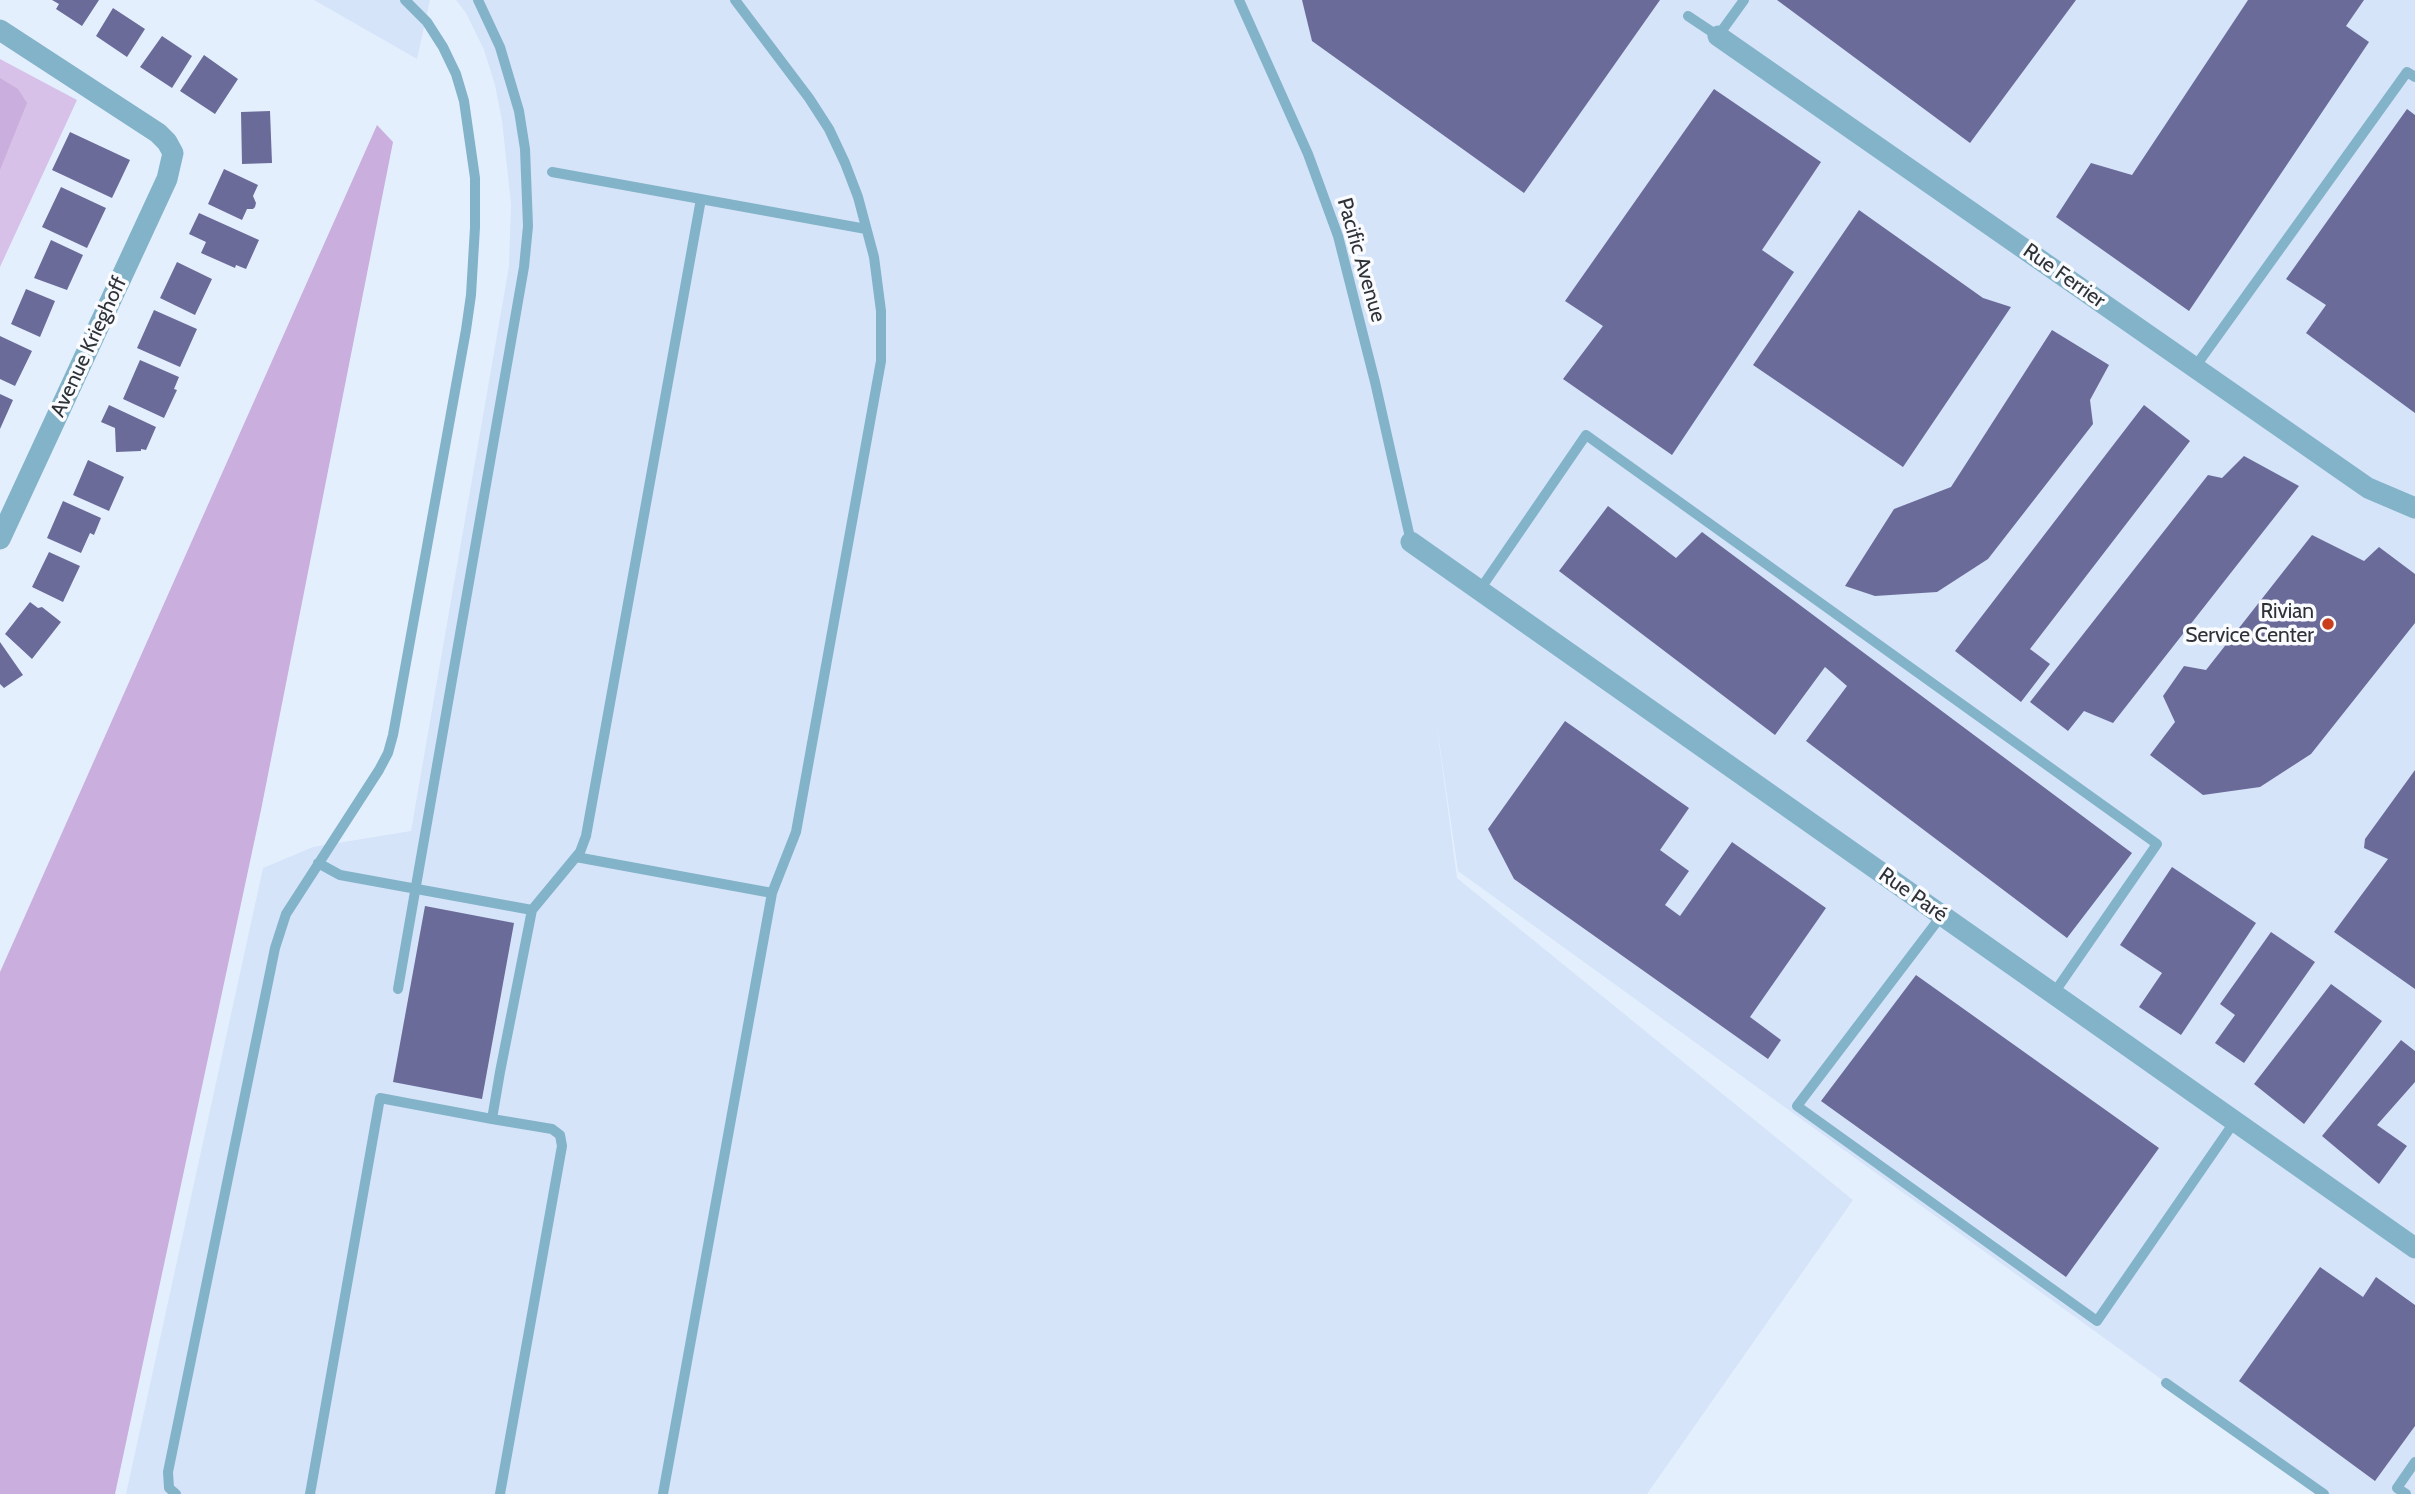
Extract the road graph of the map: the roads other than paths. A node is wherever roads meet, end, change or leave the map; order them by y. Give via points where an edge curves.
1 (405, 0) edge
2 (478, 0) edge
3 (735, 0) edge
4 (1239, 0) edge
5 (1744, 0) edge
6 (1688, 16) dead end
7 (0, 30) edge
8 (1718, 36) junction
9 (2415, 77) edge
10 (552, 172) dead end
11 (701, 199) junction
12 (866, 229) junction
13 (2195, 367) junction
14 (2415, 509) edge
15 (0, 539) edge
16 (1411, 542) joint
17 (1479, 590) junction
18 (576, 857) junction
19 (318, 863) junction
20 (416, 888) junction
21 (772, 893) junction
22 (532, 910) junction
23 (1942, 915) junction
24 (398, 989) dead end
25 (2054, 993) junction
26 (492, 1119) junction
27 (2235, 1121) junction
28 (2415, 1248) edge
29 (2166, 1383) dead end
30 (2415, 1462) edge
31 (2399, 1492) edge
32 (176, 1494) edge
33 (310, 1494) edge
34 (500, 1494) edge
35 (663, 1494) edge
36 (2324, 1494) edge

1 - 19 lane via 443,47 464,102 475,178 471,295 393,735 379,770
2 - 20 lane via 500,47 519,111 528,226
3 - 12 lane via 829,129 854,186
4 - 16 lane, Pacific Avenue via 1308,154 1338,236
5 - 8 lane
6 - 8 lane
7 - 15 street, Avenue Krieghoff via 158,133 173,153 167,179
8 - 13 street, Rue Ferrier
9 - 13 lane via 2407,72
10 - 11 lane
11 - 12 lane
11 - 18 lane via 586,836
12 - 21 lane via 881,311 881,361 796,832
13 - 14 street, Rue Ferrier via 2368,488
16 - 17 street, Rue Paré
17 - 23 street, Rue Paré
17 - 25 lane via 1586,435 2157,844
18 - 21 lane
18 - 22 lane
19 - 20 lane via 340,875
19 - 32 lane via 286,914 275,948 168,1472 169,1488
20 - 22 lane
20 - 24 lane
21 - 35 lane
22 - 26 lane
23 - 25 street, Rue Paré
23 - 27 lane via 1797,1106 2097,1321
25 - 27 street, Rue Paré
26 - 33 lane via 380,1098
26 - 34 lane via 551,1129 560,1135 562,1146
27 - 28 street, Rue Paré
29 - 36 lane
30 - 31 lane

